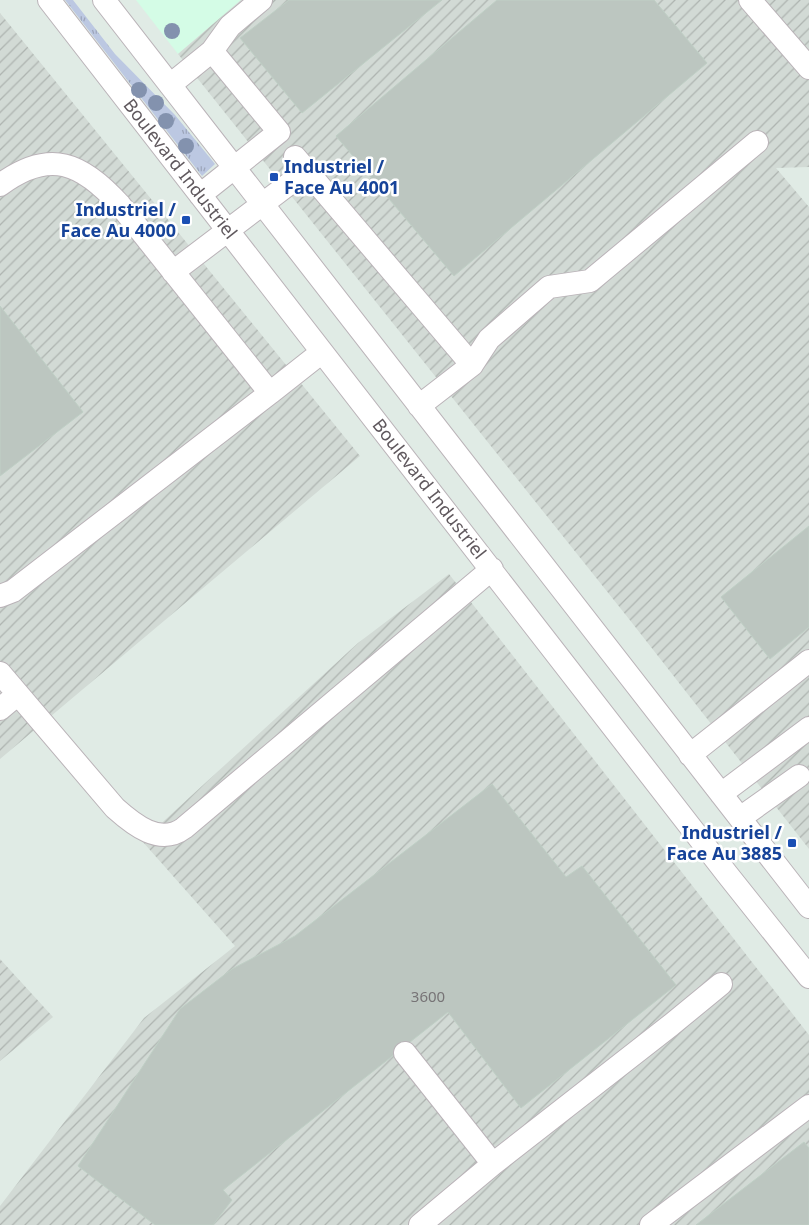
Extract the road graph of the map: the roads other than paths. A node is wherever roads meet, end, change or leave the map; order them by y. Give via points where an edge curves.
1 (49, 0) edge
2 (104, 0) edge
3 (262, 0) edge
4 (750, 0) edge
5 (212, 51) junction
6 (809, 68) edge
7 (170, 85) junction
8 (757, 142) dead end
9 (235, 168) junction
10 (0, 185) edge
11 (200, 196) junction
12 (262, 204) junction
13 (228, 231) junction
14 (173, 272) junction
15 (322, 352) junction
16 (472, 365) junction
17 (270, 392) junction
18 (419, 406) junction
19 (492, 569) junction
20 (0, 596) edge
21 (809, 661) edge
22 (0, 673) edge
23 (18, 694) junction
24 (0, 709) edge
25 (809, 728) edge
26 (690, 755) junction
27 (798, 776) dead end
28 (721, 794) junction
29 (740, 818) junction
30 (809, 908) edge
31 (809, 977) edge
32 (721, 984) dead end
33 (405, 1053) dead end
34 (809, 1106) edge
35 (493, 1164) junction
36 (420, 1225) edge
37 (651, 1225) edge

1 - 11 street, Boulevard Industriel
2 - 7 street
3 - 5 street via 230,26
4 - 6 street
5 - 7 street
5 - 9 street via 280,132
7 - 9 street
8 - 16 street via 590,281 549,287 489,339
9 - 11 street
9 - 12 street
10 - 14 street via 33,167 51,164 78,170 107,191
11 - 13 street, Boulevard Industriel
12 - 13 street
12 - 16 street via 300,164
12 - 18 street
13 - 14 street
13 - 15 street, Boulevard Industriel
14 - 17 street
15 - 17 street
15 - 19 street, Boulevard Industriel
16 - 18 street
17 - 20 street via 13,591
18 - 26 street
19 - 23 street via 184,828 170,835 156,835 126,818
19 - 31 street, Boulevard Industriel
21 - 26 street
22 - 23 street
23 - 24 street
25 - 28 street
26 - 28 street
27 - 29 street
28 - 29 street
29 - 30 street
32 - 35 street
33 - 35 street
34 - 37 street
35 - 36 street

